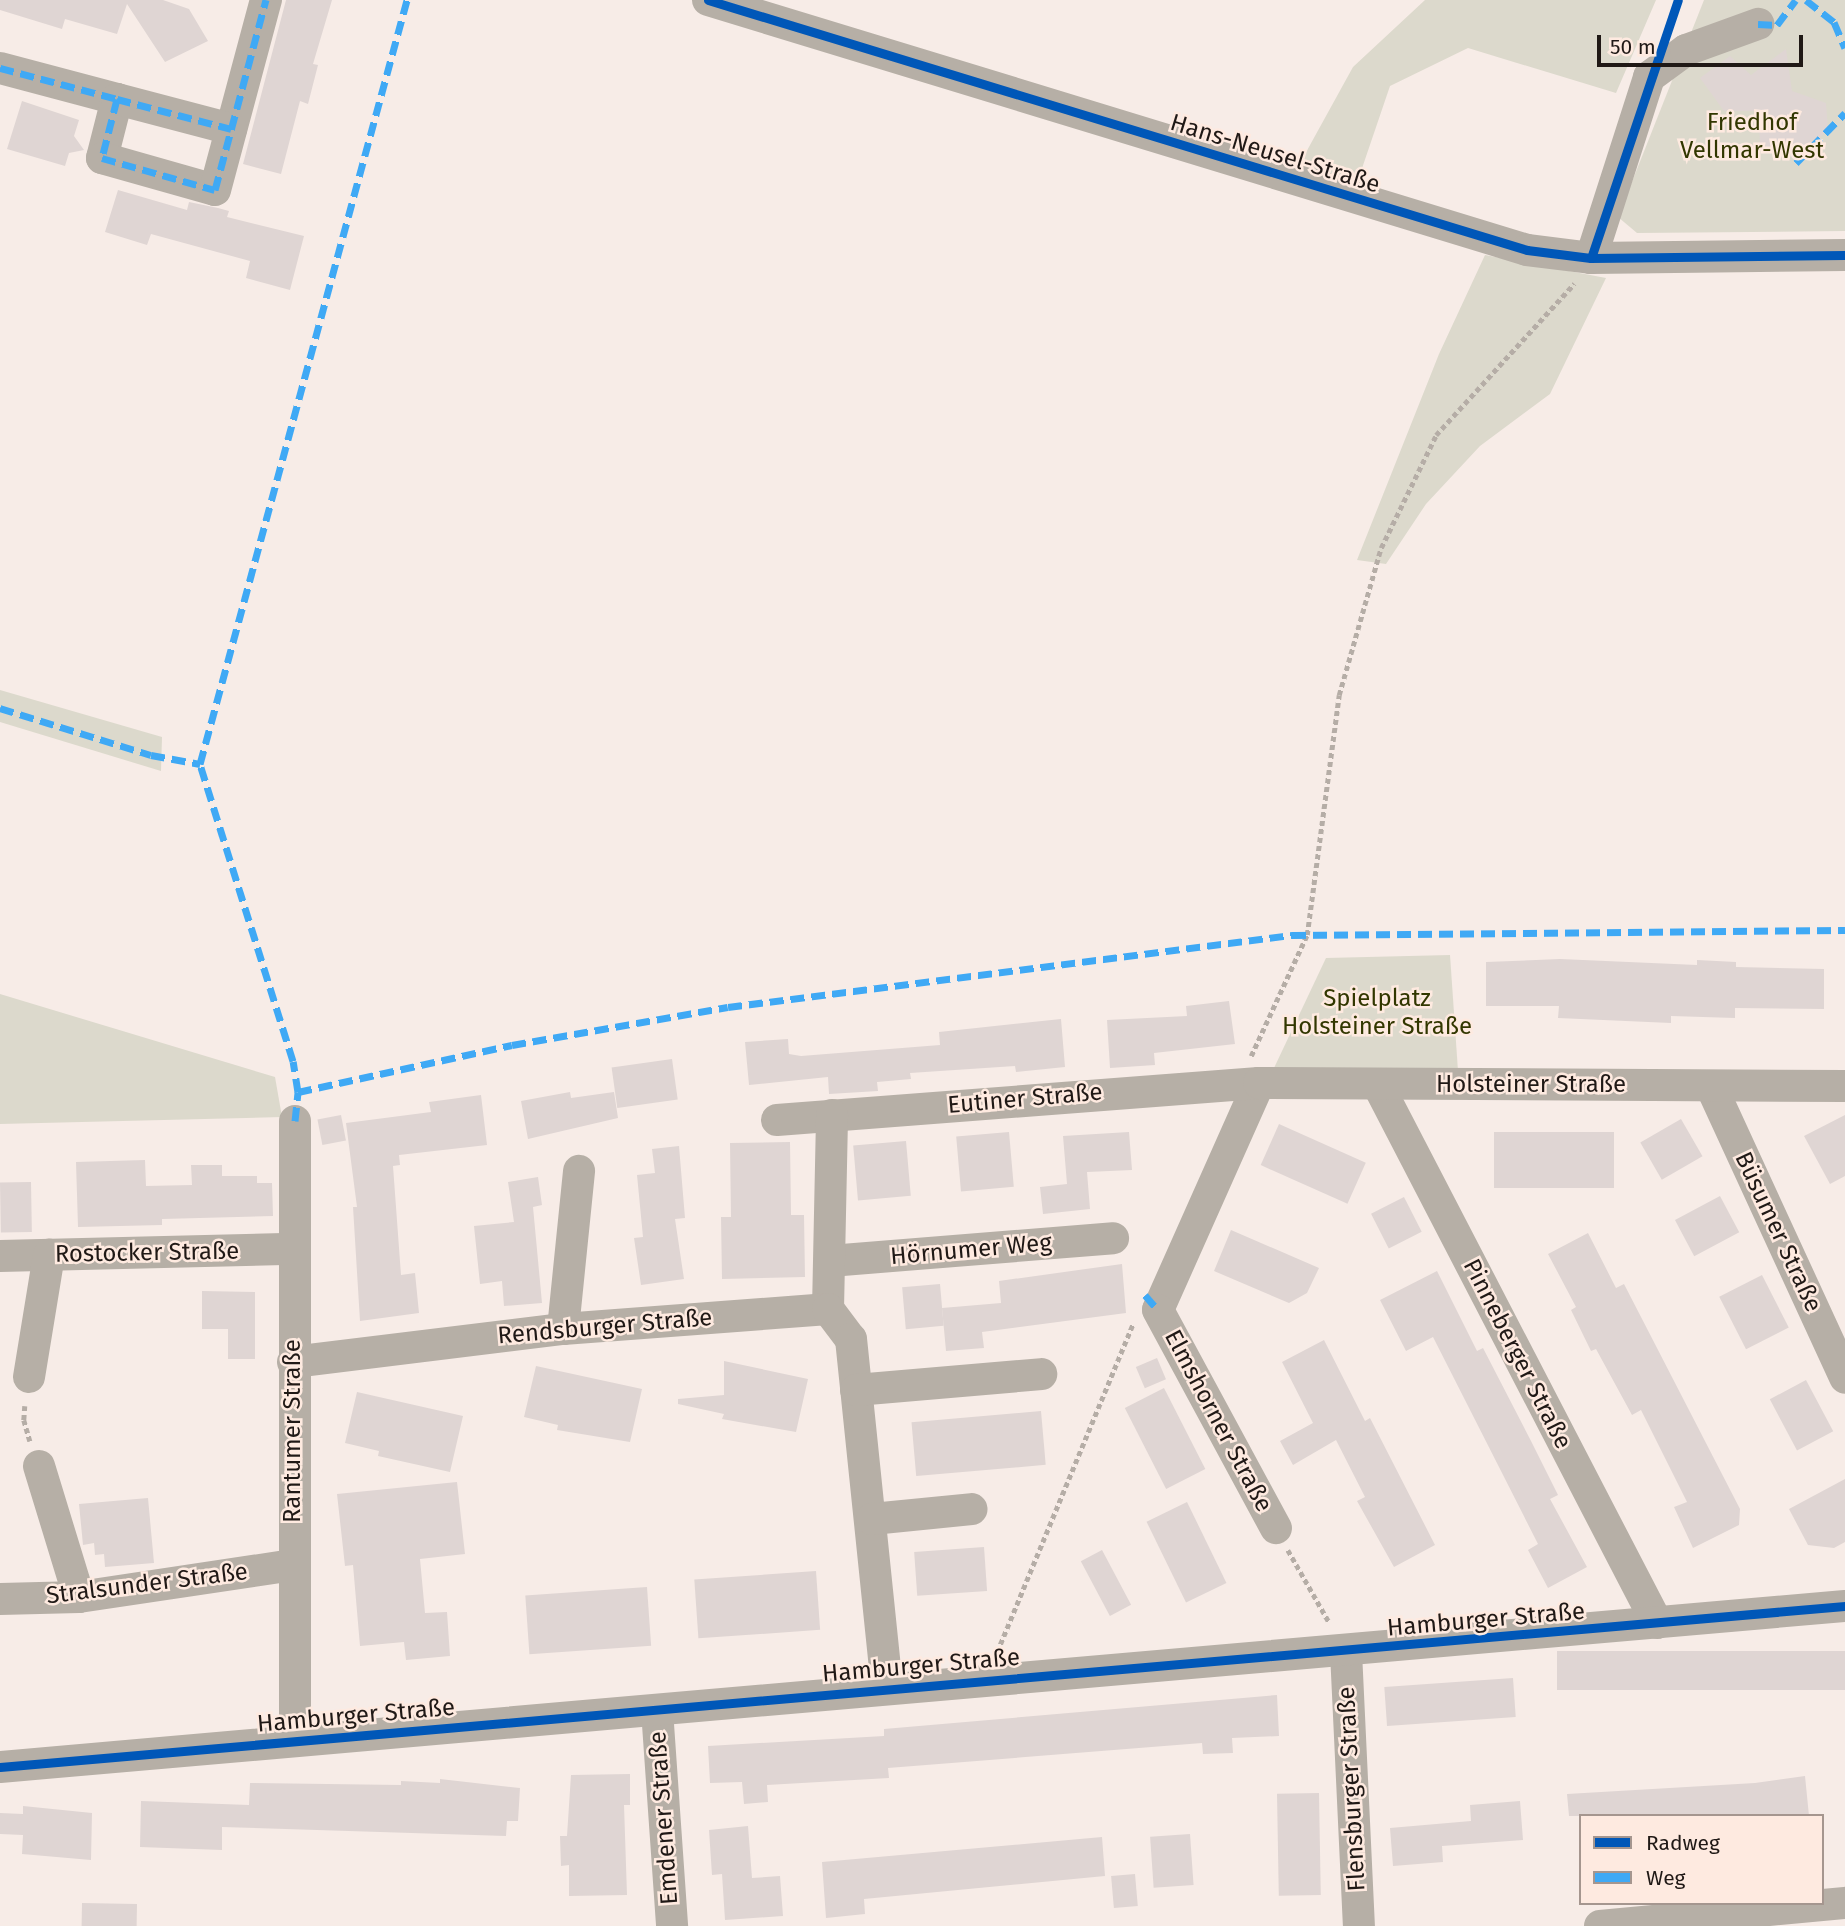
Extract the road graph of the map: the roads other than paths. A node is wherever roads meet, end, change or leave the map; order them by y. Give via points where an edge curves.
1 (266, 0) edge
2 (708, 0) edge
3 (1758, 24) dead end
4 (0, 68) edge
5 (117, 99) junction
6 (231, 129) junction
7 (1845, 255) edge
8 (1591, 258) junction
9 (1238, 1084) junction
10 (1377, 1085) junction
11 (1711, 1086) junction
12 (1845, 1086) edge
13 (832, 1115) junction
14 (777, 1120) dead end
15 (295, 1122) dead end
16 (579, 1171) dead end
17 (1113, 1238) dead end
18 (293, 1249) junction
19 (49, 1255) junction
20 (0, 1256) edge
21 (830, 1261) junction
22 (828, 1309) junction
23 (563, 1329) junction
24 (293, 1362) junction
25 (1041, 1374) dead end
26 (29, 1377) road end
27 (1845, 1378) edge
28 (856, 1390) junction
29 (38, 1466) road end
30 (972, 1508) dead end
31 (872, 1519) junction
32 (1276, 1528) road end
33 (294, 1565) junction
34 (79, 1597) junction
35 (0, 1599) edge
36 (1845, 1606) edge
37 (1657, 1623) junction
38 (1346, 1652) junction
39 (887, 1687) junction
40 (657, 1710) junction
41 (295, 1741) junction
42 (0, 1767) edge
43 (1845, 1903) edge
44 (1824, 1905) edge
45 (1824, 1905) edge
46 (672, 1926) edge
47 (1359, 1926) edge
48 (1600, 1926) edge

1 - 6 street
2 - 8 street, Hans-Neusel-Straße via 1527,250
3 - 8 street via 1686,50 1649,77
4 - 5 street
5 - 6 street
5 - 6 street via 102,158 215,190
7 - 8 street, Hans-Neusel-Straße
9 - 10 street, Holsteiner Straße
9 - 13 street, Eutiner Straße
9 - 32 street, Elmshorner Straße via 1158,1310
10 - 11 street, Holsteiner Straße
10 - 37 street, Pinneberger Straße
11 - 12 street, Holsteiner Straße
11 - 27 street, Büsumer Straße
13 - 14 street, Eutiner Straße
13 - 21 street
15 - 18 street, Rantumer Straße
16 - 23 street
17 - 21 street, Hörnumer Weg
18 - 19 street, Rostocker Straße
18 - 24 street, Rantumer Straße
19 - 20 street, Rostocker Straße
19 - 26 street
21 - 22 street
22 - 23 street, Rendsburger Straße
22 - 28 street via 850,1339
23 - 24 street, Rendsburger Straße
24 - 33 street, Rantumer Straße
25 - 28 street
28 - 31 street
29 - 34 street
30 - 31 street
31 - 39 street
33 - 34 street, Stralsunder Straße
33 - 41 street, Rantumer Straße
34 - 35 street, Stralsunder Straße
36 - 37 street, Hamburger Straße
37 - 38 street, Hamburger Straße
38 - 39 street, Hamburger Straße via 1256,1654
38 - 47 street, Flensburger Straße
39 - 40 street, Hamburger Straße
40 - 41 street, Hamburger Straße
40 - 46 street, Emdener Straße
41 - 42 street, Hamburger Straße
43 - 44 street
45 - 48 street

